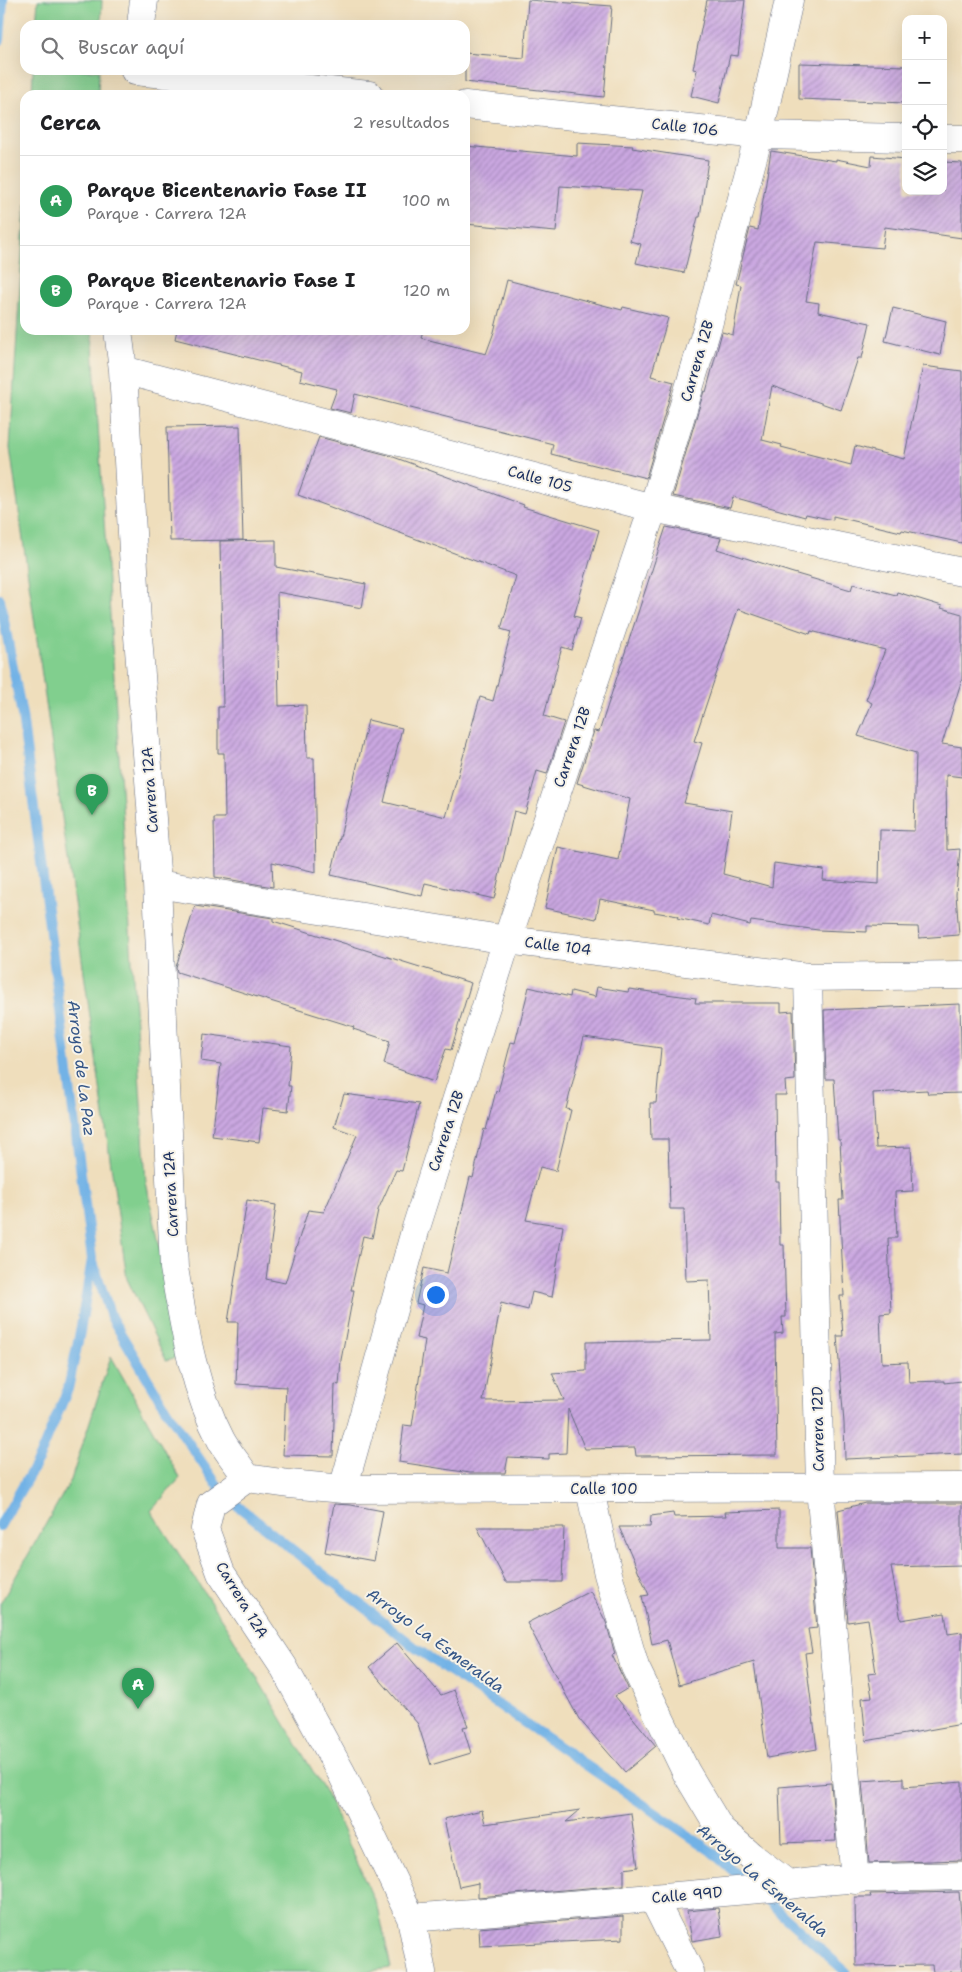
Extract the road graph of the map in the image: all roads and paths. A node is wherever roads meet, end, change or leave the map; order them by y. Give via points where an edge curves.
1 (144, 0) edge
2 (789, 0) edge
3 (142, 20) edge
4 (134, 79) edge
5 (295, 90) edge
6 (470, 105) edge
7 (759, 134) junction
8 (902, 138) edge
9 (947, 139) edge
10 (962, 139) edge
11 (119, 335) edge
12 (123, 370) junction
13 (653, 508) junction
14 (962, 572) edge
15 (157, 884) junction
16 (507, 940) junction
17 (962, 975) edge
18 (808, 977) junction
19 (247, 1478) junction
20 (962, 1487) edge
21 (820, 1488) junction
22 (342, 1490) junction
23 (590, 1490) junction
24 (962, 1876) edge
25 (855, 1880) junction
26 (781, 1887) junction
27 (653, 1898) junction
28 (411, 1918) junction
29 (422, 1972) edge
30 (690, 1972) edge

1 - 3 street
2 - 7 street, Carrera 12B
4 - 5 street
6 - 7 street, Calle 106
7 - 8 street, Calle 106
7 - 13 street, Carrera 12B via 708,325
9 - 10 street
11 - 12 street, Carrera 12A
12 - 13 street, Calle 105
12 - 15 street, Carrera 12A
13 - 14 street, Calle 105
13 - 16 street, Carrera 12B
15 - 16 street, Calle 104
15 - 19 street, Carrera 12A via 174,1268 201,1396 222,1441
16 - 18 street, Calle 104
16 - 22 street, Carrera 12B via 415,1230
17 - 18 street, Calle 104
18 - 21 street, Carrera 12D
19 - 22 street, Calle 100
19 - 28 street, Carrera 12A via 211,1504 205,1529 222,1573 283,1666 342,1774
20 - 21 street, Calle 100
21 - 23 street, Calle 100
21 - 25 street, Carrera 12D
22 - 23 street, Calle 100
23 - 26 street via 608,1574 635,1667 686,1772 720,1829
24 - 25 street, Calle 99D
25 - 26 street, Calle 99D
26 - 27 street, Calle 99D
27 - 28 street, Calle 99D
27 - 30 street
28 - 29 street, Carrera 12A

